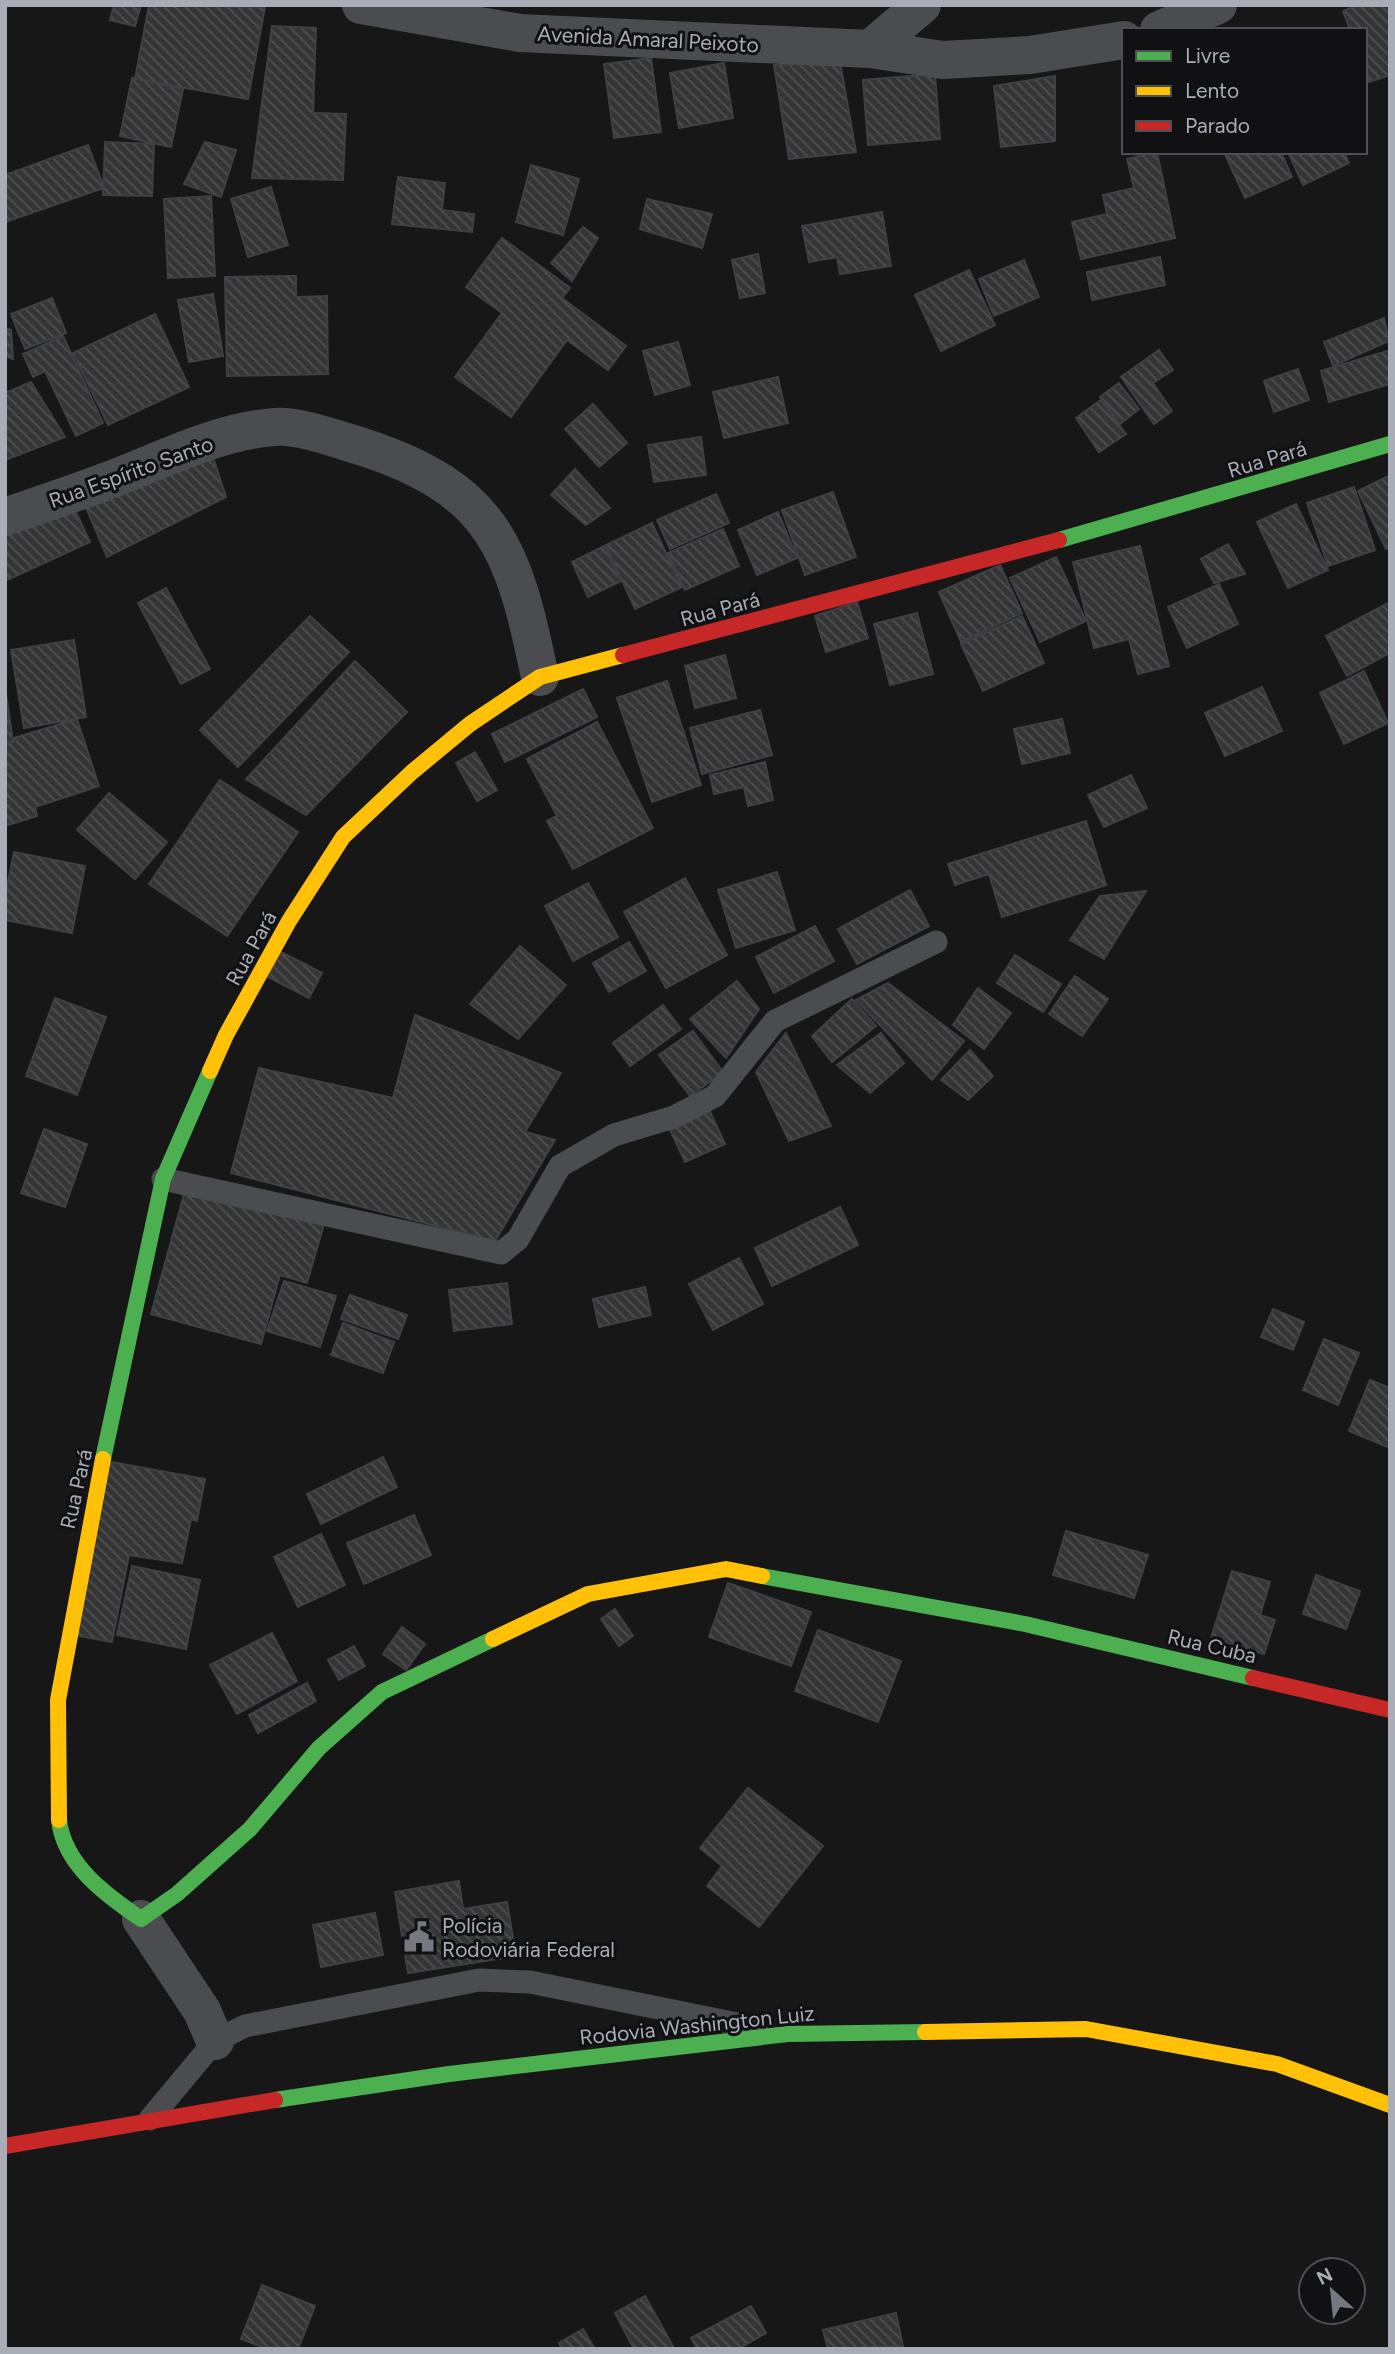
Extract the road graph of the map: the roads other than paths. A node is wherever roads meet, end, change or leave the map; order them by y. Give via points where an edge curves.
1 (361, 5) edge
2 (922, 5) edge
3 (1218, 5) edge
4 (1164, 28) edge
5 (1122, 40) edge
6 (870, 49) junction
7 (1390, 443) edge
8 (5, 517) edge
9 (540, 677) junction
10 (936, 942) dead end
11 (163, 1180) junction
12 (1390, 1710) edge
13 (141, 1919) junction
14 (788, 2034) junction
15 (215, 2041) junction
16 (1390, 2105) edge
17 (150, 2119) junction
18 (5, 2146) edge

1 - 6 street, Avenida Amaral Peixoto via 520,33
2 - 6 street
3 - 4 street
5 - 6 street, Avenida Amaral Peixoto via 1030,55 943,60
7 - 9 main road, Rua Pará via 1049,543
8 - 9 street, Rua Espírito Santo via 192,445 277,427 332,437 382,453 431,477 461,495 493,530 524,600
9 - 11 main road, Rua Pará via 470,724 343,837 289,921 226,1035
10 - 11 lane via 775,1021 715,1096 674,1117 614,1135 560,1167 517,1239 501,1253
11 - 13 main road, Rua Pará via 85,1544 58,1700 61,1835 80,1868 109,1897
12 - 13 main road, Rua Cuba via 1025,1624 726,1569 588,1594 382,1692 319,1748 250,1829 177,1894
13 - 15 street via 202,2011
14 - 15 lane via 530,1982 479,1980 245,2026
14 - 16 main road, Rodovia Washington Luiz via 1086,2029 1277,2064
14 - 17 main road, Rodovia Washington Luiz via 449,2074
15 - 17 lane
17 - 18 main road, Rodovia Washington Luiz

